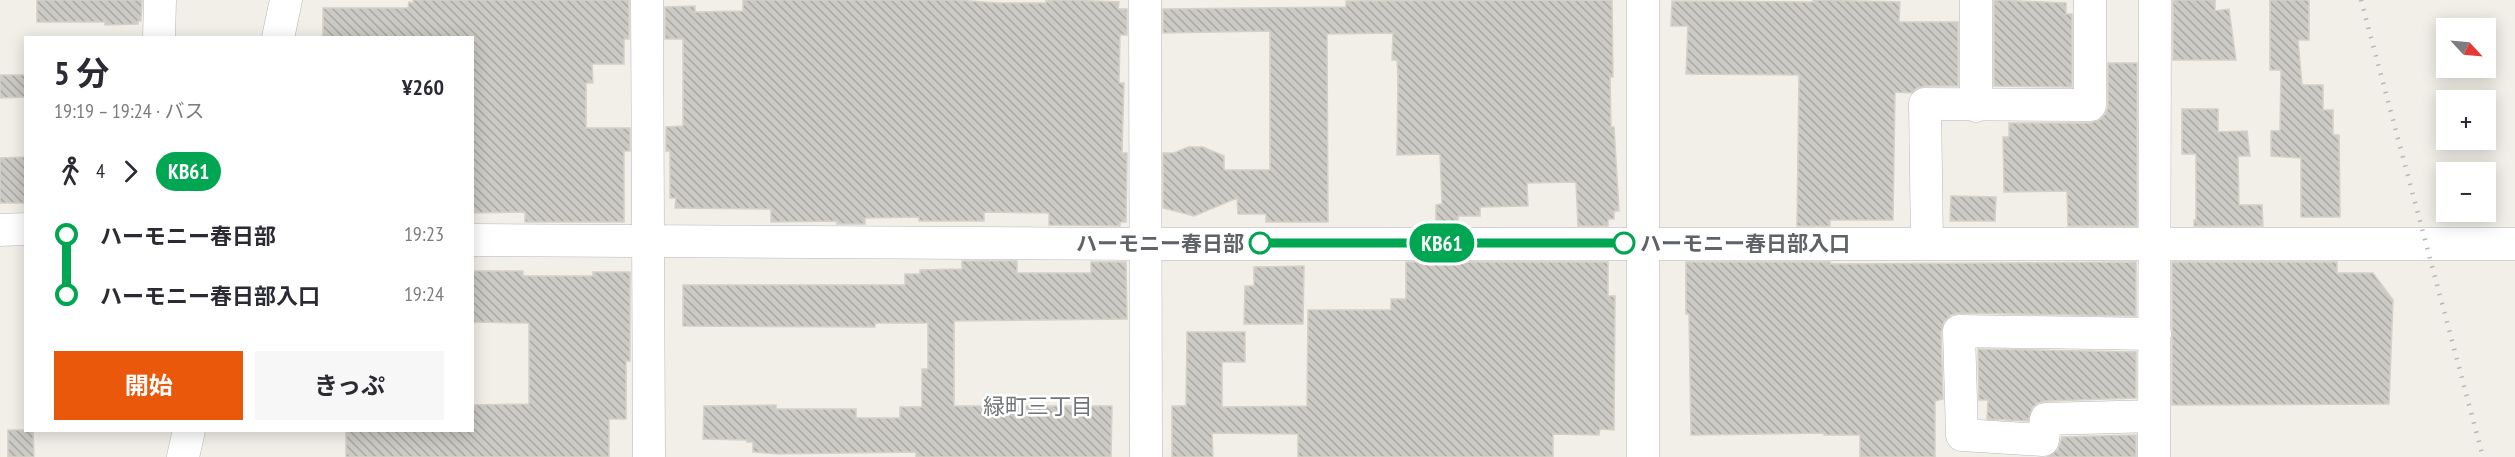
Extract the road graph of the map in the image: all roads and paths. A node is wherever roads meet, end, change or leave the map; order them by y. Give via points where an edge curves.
1 (160, 0) edge
2 (286, 0) edge
3 (647, 0) edge
4 (1145, 0) edge
5 (1643, 0) edge
6 (1976, 0) edge
7 (2090, 0) edge
8 (2155, 0) edge
9 (159, 36) edge
10 (278, 36) edge
11 (1976, 106) junction
12 (24, 229) edge
13 (0, 230) edge
14 (474, 240) edge
15 (648, 241) junction
16 (1642, 242) junction
17 (1927, 243) junction
18 (1146, 244) junction
19 (2515, 244) edge
20 (2155, 245) junction
21 (2155, 334) junction
22 (2154, 416) junction
23 (189, 432) edge
24 (183, 457) edge
25 (649, 457) edge
26 (1146, 457) edge
27 (1643, 457) edge
28 (2154, 457) edge

1 - 9 street
2 - 10 street
3 - 15 street
4 - 18 street
5 - 16 street
6 - 11 street
7 - 11 street via 2090,105
8 - 20 street
11 - 17 street via 1924,104
12 - 13 street
14 - 15 street
15 - 18 street
15 - 25 street
16 - 17 street
16 - 18 street
16 - 27 street
17 - 20 street
18 - 26 street
19 - 20 street
20 - 21 street
21 - 22 street
21 - 22 street via 1959,332 1962,435 2043,440 2046,419
22 - 28 street
23 - 24 street

